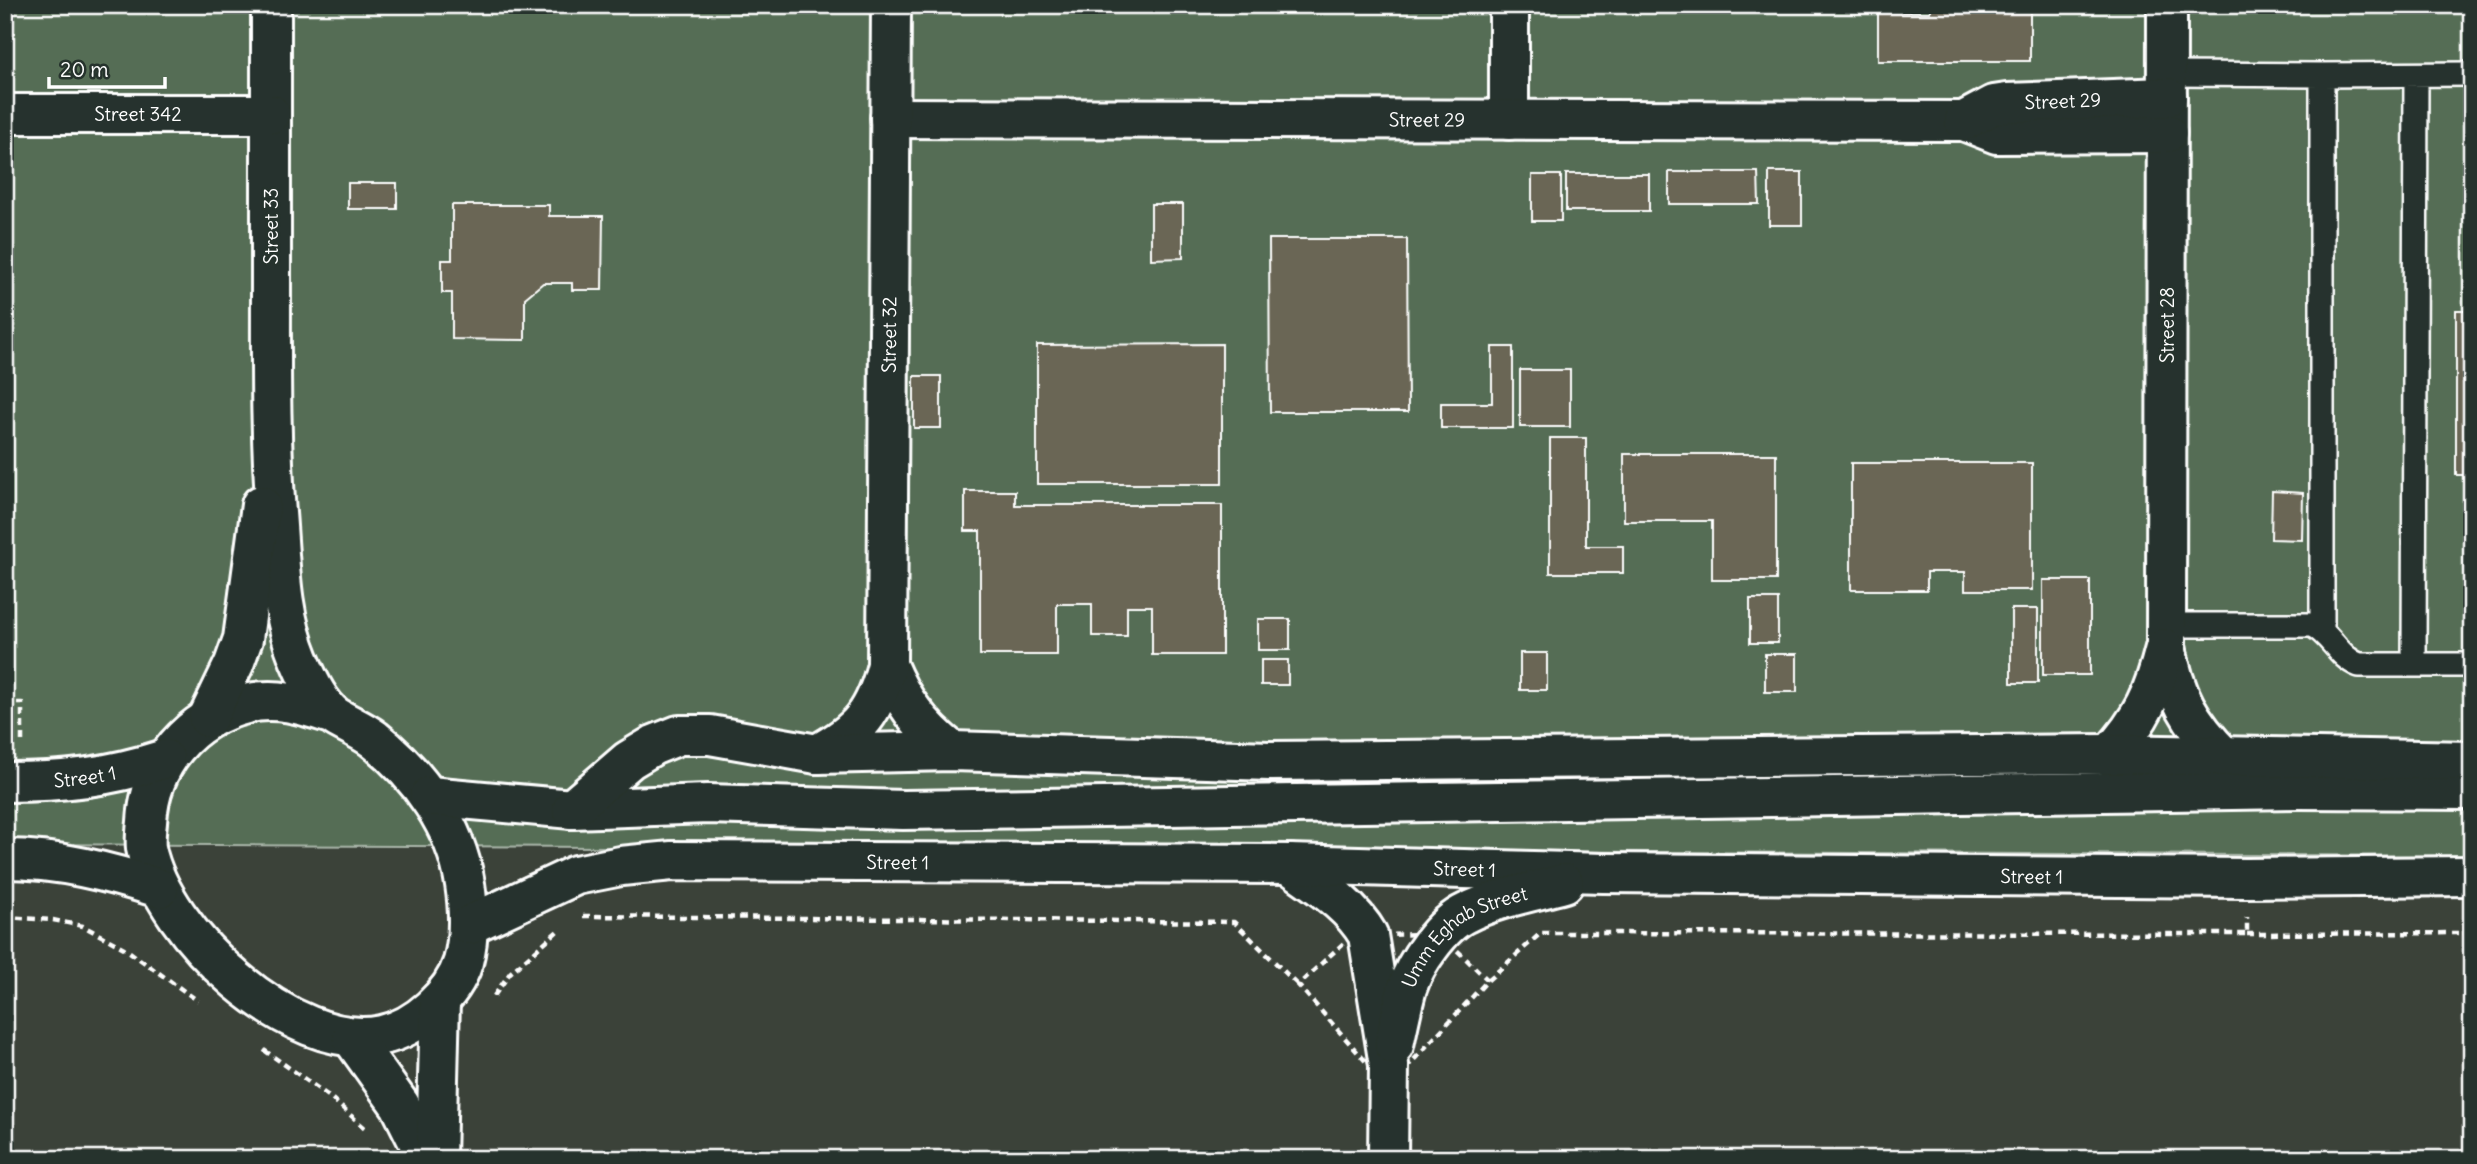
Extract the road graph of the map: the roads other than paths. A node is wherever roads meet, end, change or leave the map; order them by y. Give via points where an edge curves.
1 (271, 5) edge
2 (891, 5) edge
3 (1509, 5) edge
4 (2167, 5) edge
5 (2472, 74) edge
6 (2322, 75) junction
7 (2416, 75) junction
8 (2167, 101) junction
9 (5, 114) edge
10 (271, 114) junction
11 (890, 118) junction
12 (1509, 120) junction
13 (271, 448) junction
14 (2322, 630) junction
15 (2166, 635) junction
16 (2414, 664) junction
17 (887, 665) junction
18 (2472, 665) edge
19 (331, 714) junction
20 (208, 718) junction
21 (952, 751) junction
22 (817, 754) junction
23 (2110, 754) junction
24 (2225, 758) junction
25 (165, 759) junction
26 (2472, 761) edge
27 (13, 782) edge
28 (2472, 790) edge
29 (429, 796) junction
30 (572, 809) junction
31 (5, 859) edge
32 (1289, 864) junction
33 (1603, 873) junction
34 (2472, 876) edge
35 (159, 888) junction
36 (469, 925) junction
37 (440, 1000) junction
38 (352, 1038) junction
39 (1389, 1065) junction
40 (427, 1159) edge
41 (436, 1159) edge
42 (1388, 1159) edge

1 - 10 street, Street 33
2 - 11 street, Street 32
3 - 12 street
4 - 8 street, Street 28
5 - 7 lane
6 - 7 lane
6 - 8 lane
6 - 14 lane
7 - 16 lane
8 - 12 street, Street 29 via 1997,134 1964,121
8 - 15 street, Street 28
9 - 10 street, Street 342
10 - 13 street, Street 33
11 - 12 street, Street 29
11 - 17 street, Street 32
13 - 19 street, Street 33 via 288,625 312,687
13 - 20 street, Street 33 via 243,639
14 - 15 lane via 2302,624
14 - 16 lane via 2347,661 2373,666
15 - 23 street, Street 28 via 2147,705
15 - 24 street, Street 28 via 2170,671 2179,696 2206,740
16 - 18 lane
17 - 21 street, Street 32 via 912,713
17 - 22 street, Street 32 via 880,693 864,719 843,740
19 - 20 street via 290,702 269,702 248,703
19 - 29 street via 369,735 402,763
20 - 25 street
21 - 22 street
21 - 23 street via 1270,761
22 - 30 street via 710,735 680,735 629,760
23 - 24 street
24 - 26 street
25 - 27 street, Street 1 via 95,777
25 - 35 street via 148,801 145,845
28 - 30 street via 2271,789 903,810 708,804
29 - 30 street
29 - 36 street via 451,836 464,880
31 - 35 street via 77,866
32 - 33 street, Street 1
32 - 36 street, Street 1 via 660,862 576,876
32 - 39 street, Umm Eghab Street via 1359,919 1368,935
33 - 34 street, Street 1
33 - 39 street, Umm Eghab Street via 1487,905 1463,914 1440,934 1408,986
35 - 38 street via 212,958 260,999 304,1023
36 - 37 street via 462,965
37 - 38 street via 415,1022 384,1035
37 - 41 street
38 - 40 street via 400,1105
39 - 42 street, Umm Eghab Street

